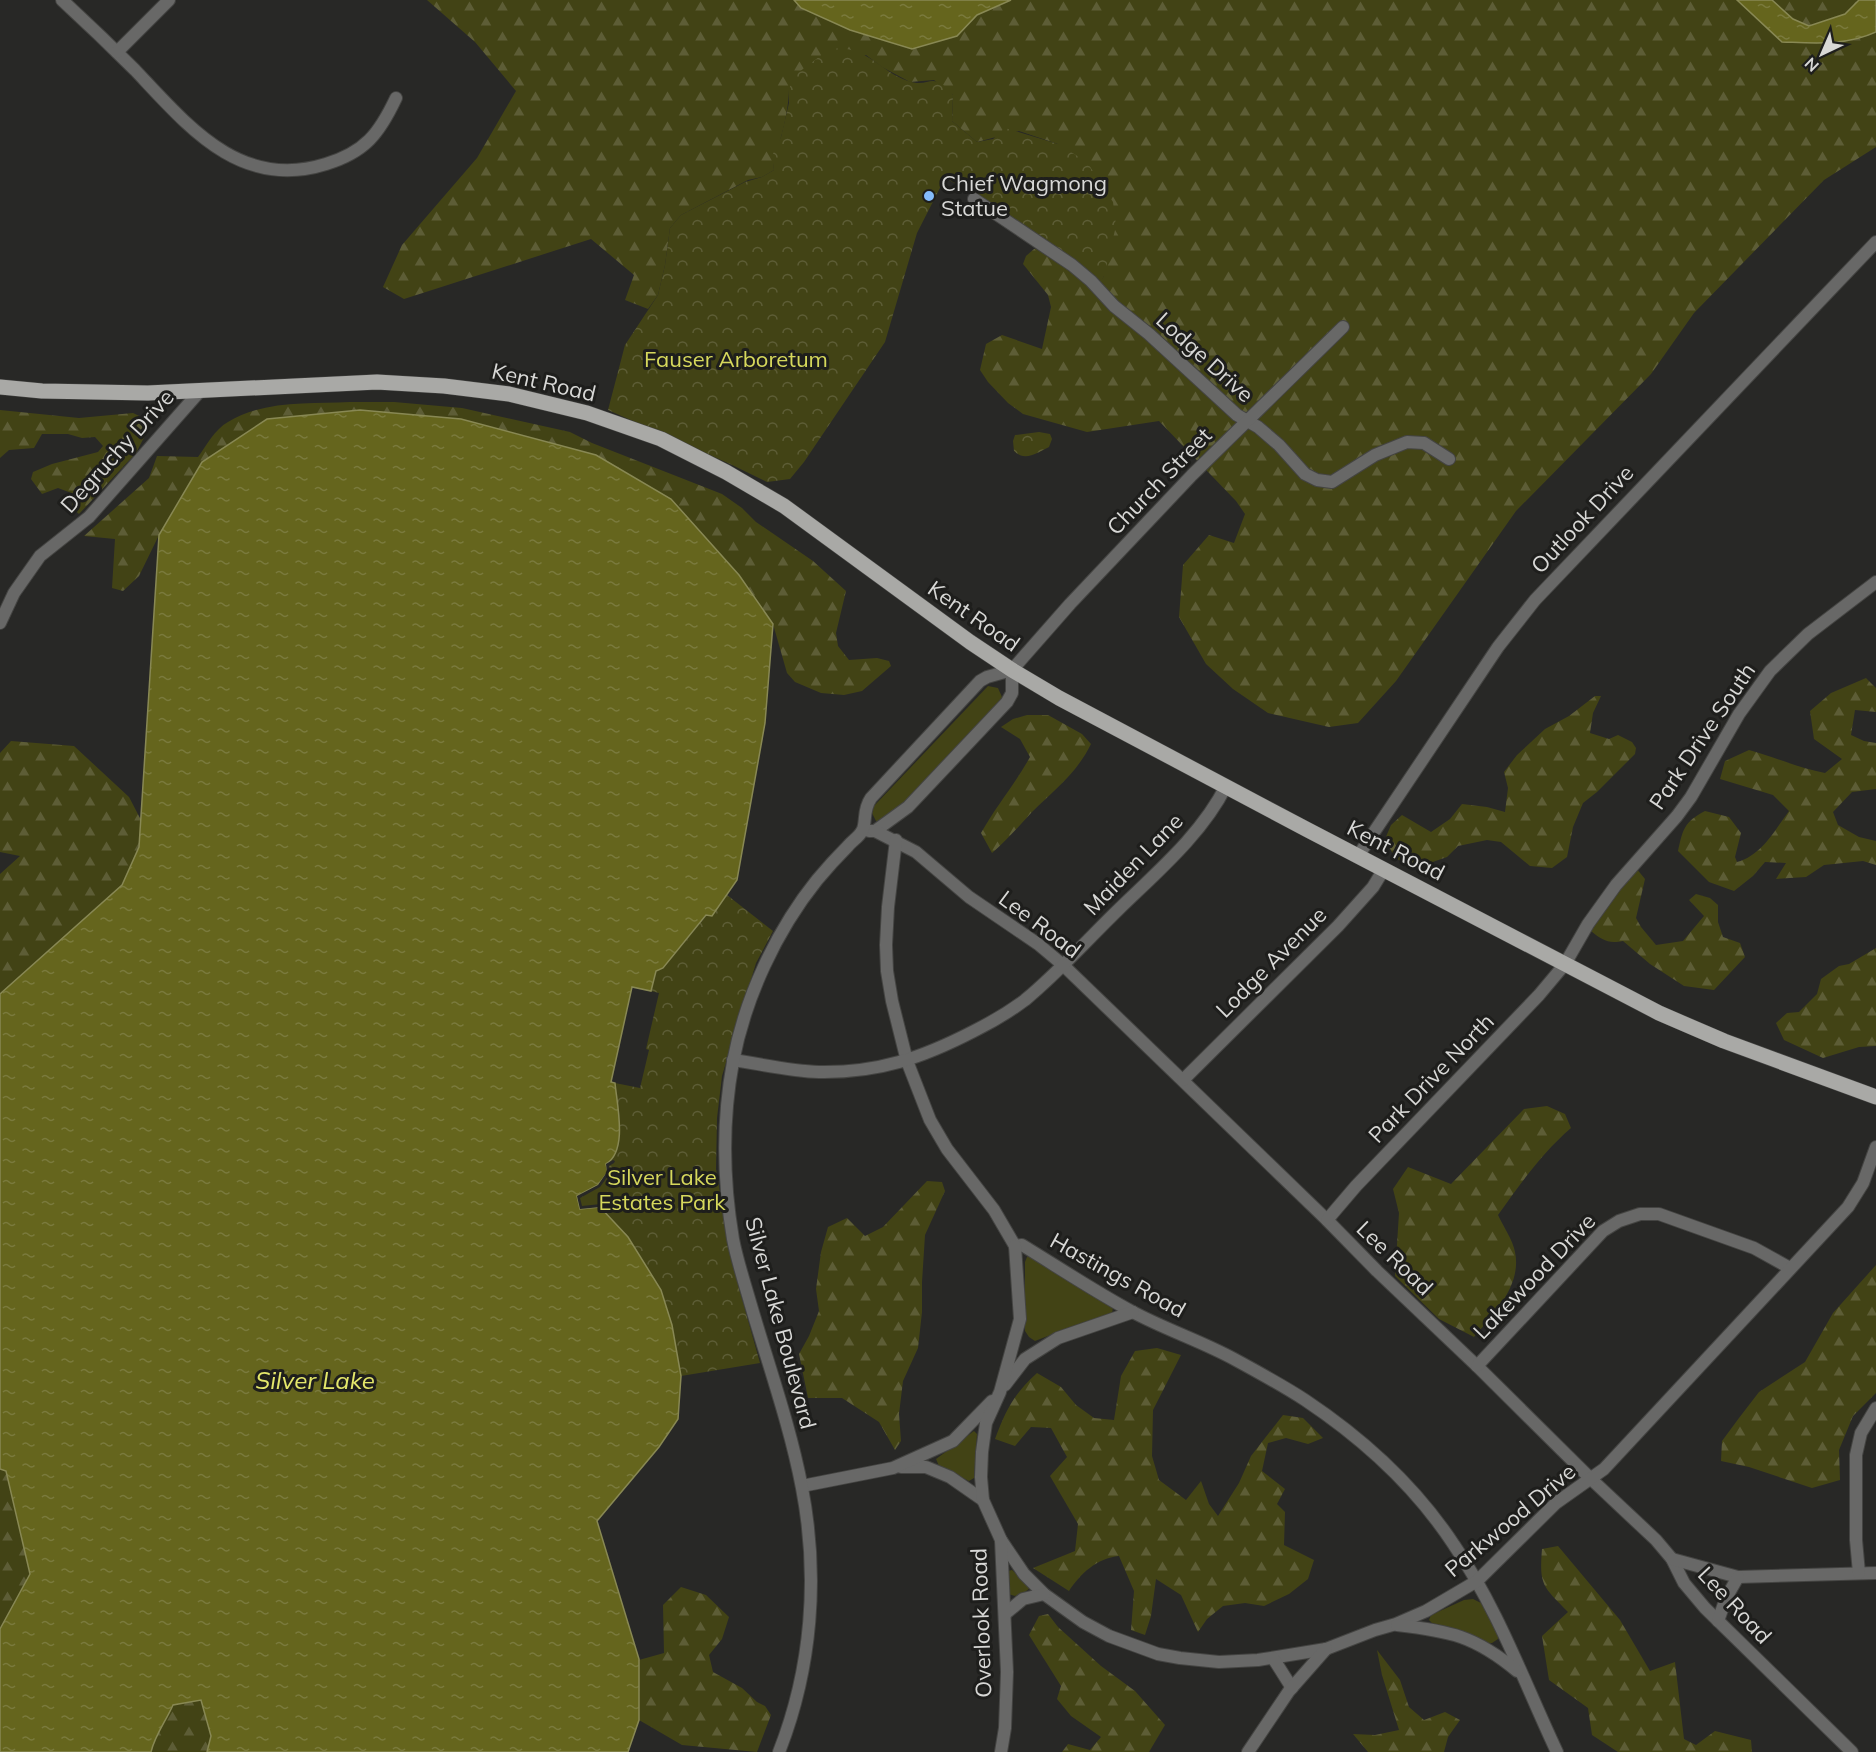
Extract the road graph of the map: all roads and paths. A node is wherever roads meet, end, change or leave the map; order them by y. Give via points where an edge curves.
1 (62, 0) edge
2 (169, 0) edge
3 (117, 52) junction
4 (396, 98) dead end
5 (974, 199) dead end
6 (1876, 242) edge
7 (1343, 327) dead end
8 (0, 387) edge
9 (200, 391) junction
10 (1248, 422) junction
11 (1449, 459) dead end
12 (1876, 582) edge
13 (0, 623) edge
14 (1012, 670) junction
15 (1226, 786) junction
16 (869, 831) junction
17 (896, 840) junction
18 (1358, 856) junction
19 (1384, 869) junction
20 (1565, 964) junction
21 (1063, 965) junction
22 (733, 1060) junction
23 (907, 1061) junction
24 (1184, 1080) junction
25 (1876, 1097) edge
26 (1876, 1147) edge
27 (1327, 1220) junction
28 (1014, 1246) junction
29 (1790, 1268) junction
30 (1133, 1312) junction
31 (1477, 1366) junction
32 (1000, 1392) junction
33 (1876, 1408) edge
34 (893, 1468) junction
35 (1590, 1478) junction
36 (802, 1486) junction
37 (983, 1500) junction
38 (1000, 1540) junction
39 (1672, 1559) junction
40 (1859, 1573) junction
41 (1876, 1573) edge
42 (1737, 1577) junction
43 (1477, 1581) junction
44 (1044, 1594) junction
45 (1005, 1614) junction
46 (1718, 1621) junction
47 (1396, 1624) junction
48 (1326, 1649) junction
49 (1273, 1658) junction
50 (1523, 1676) junction
51 (1292, 1688) junction
52 (779, 1752) edge
53 (1001, 1752) edge
54 (1248, 1752) edge
55 (1557, 1752) edge
56 (1852, 1752) edge

1 - 3 street
2 - 3 street
3 - 4 street via 201,136 238,160 261,168 288,172 347,157 368,142 386,120
5 - 10 street, Lodge Drive via 1072,265 1230,410
6 - 18 street, Outlook Drive via 1535,600 1498,647
7 - 10 street, Church Street
8 - 9 main road, Kent Road via 42,392
9 - 13 street, Degruchy Drive via 89,517 40,556 14,593
9 - 14 main road, Kent Road via 377,382 509,394 587,413 661,439 784,506
10 - 11 street, Lodge Drive via 1265,432 1305,474 1326,482 1407,442 1424,443
10 - 14 street, Church Street via 1150,519
12 - 20 street, Park Drive South via 1808,634 1770,671 1738,714 1691,797 1616,885
14 - 15 main road, Kent Road
14 - 16 street, Silver Lake Boulevard via 1007,702 908,807
14 - 16 street via 980,681 871,798 864,811
15 - 18 main road, Kent Road
15 - 21 street, Maiden Lane via 1207,819
16 - 17 street, Lee Road
16 - 22 street, Silver Lake Boulevard via 816,881 787,924 762,972
17 - 21 street, Lee Road
17 - 23 street, Hastings Road via 886,962
18 - 19 main road, Kent Road
19 - 20 main road, Kent Road
19 - 24 street, Lodge Avenue via 1338,926
20 - 25 main road, Kent Road via 1687,1025
20 - 27 street, Park Drive North
21 - 23 street, Maiden Lane via 1000,1017
21 - 24 street, Lee Road
22 - 23 street, Maiden Lane via 817,1072 851,1071
22 - 36 street, Silver Lake Boulevard via 724,1154 734,1240
23 - 28 street, Hastings Road via 930,1120 994,1210
24 - 27 street, Lee Road
26 - 29 street, Parkwood Drive via 1863,1183 1848,1207
27 - 31 street, Lee Road
28 - 30 street, Hastings Road via 1022,1245
28 - 32 street via 1020,1318
29 - 31 street, Lakewood Drive via 1754,1248 1670,1217 1640,1214 1603,1231
29 - 35 street, Parkwood Drive via 1604,1469
30 - 32 street via 1058,1338 1025,1359
30 - 43 street, Hastings Road via 1271,1379 1343,1427 1418,1499
31 - 35 street, Lee Road
32 - 34 street via 953,1441
32 - 37 street, Overlook Road via 986,1423
33 - 40 street via 1861,1434 1856,1455
34 - 36 street
34 - 37 street via 926,1467 950,1477
35 - 39 street, Lee Road
35 - 43 street, Parkwood Drive via 1556,1503
36 - 52 street, Silver Lake Boulevard via 811,1560 809,1629 800,1689
37 - 38 street, Overlook Road
38 - 44 street, Parkwood Drive
38 - 45 street, Overlook Road
39 - 42 street
39 - 46 street, Lee Road via 1684,1583
40 - 41 street
40 - 42 street
42 - 46 street
43 - 47 street, Parkwood Drive
43 - 50 street, Hastings Road
44 - 45 street via 1023,1599
44 - 49 street, Parkwood Drive via 1109,1636 1158,1654 1219,1662
45 - 53 street, Overlook Road via 1007,1672
46 - 56 street, Lee Road
47 - 48 street, Parkwood Drive
47 - 50 street, Hastings Road via 1442,1630 1475,1642
48 - 49 street, Parkwood Drive
48 - 51 street
49 - 51 street
50 - 55 street, Hastings Road
51 - 54 street

